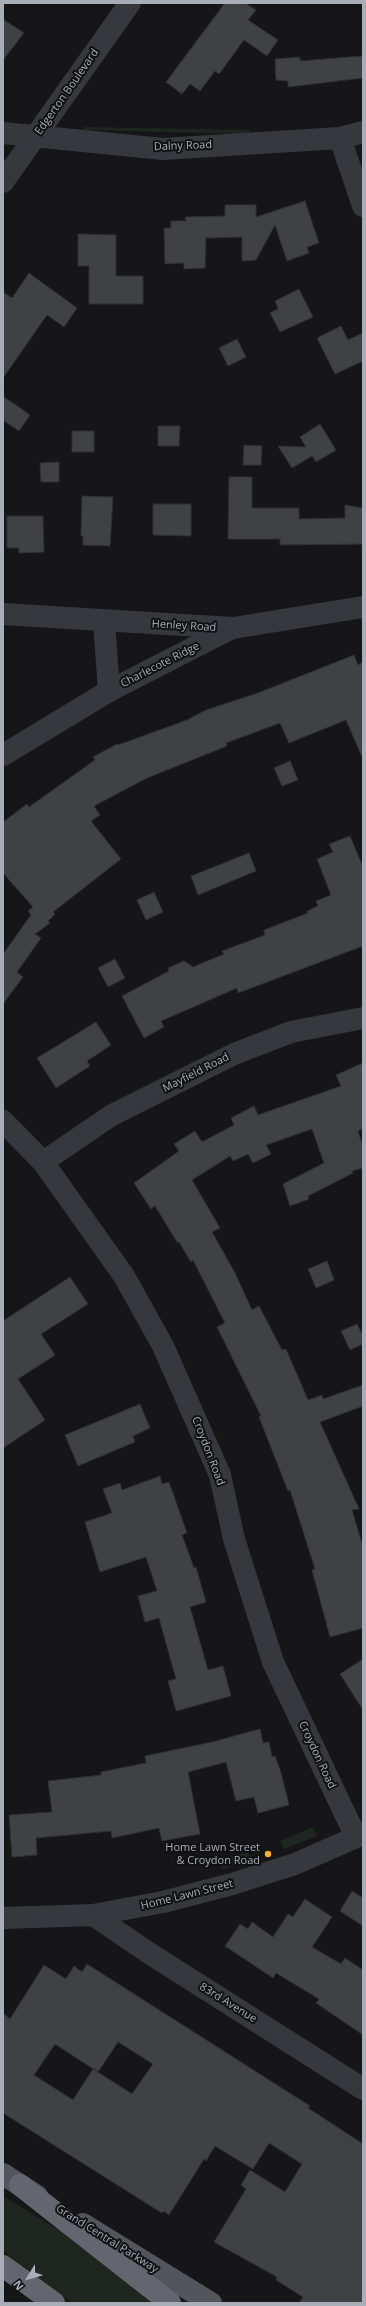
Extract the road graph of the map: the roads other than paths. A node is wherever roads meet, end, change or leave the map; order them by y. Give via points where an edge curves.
1 (130, 3) edge
2 (363, 132) edge
3 (3, 133) edge
4 (35, 137) junction
5 (340, 138) junction
6 (3, 182) edge
7 (363, 206) edge
8 (363, 607) edge
9 (3, 614) edge
10 (104, 622) junction
11 (233, 628) junction
12 (109, 691) junction
13 (3, 755) edge
14 (363, 1018) edge
15 (3, 1121) edge
16 (42, 1162) junction
17 (360, 1836) edge
18 (93, 1915) junction
19 (6, 1922) edge
20 (363, 2088) edge
21 (12, 2180) edge
22 (3, 2266) edge
23 (54, 2303) edge
24 (170, 2303) edge
25 (211, 2303) edge

1 - 4 street, Edgerton Boulevard
2 - 5 street, Dalny Road
3 - 4 street, Dalny Road
4 - 5 street, Dalny Road via 163,149
4 - 6 street, Edgerton Boulevard
5 - 7 street
8 - 11 street, Henley Road
9 - 10 street, Henley Road
10 - 11 street, Henley Road
10 - 12 street, Charlecote Ridge
11 - 12 street, Charlecote Ridge
12 - 13 street, Charlecote Ridge
14 - 16 street, Mayfield Road via 291,1032 234,1054 112,1115
15 - 16 street, Croydon Road
16 - 17 street, Croydon Road via 124,1276 163,1346 220,1475 234,1539 273,1662
17 - 18 street, Home Lawn Street via 295,1864 232,1884 163,1902
18 - 19 street, Home Lawn Street
18 - 20 street, 83rd Avenue
21 - 24 highway
21 - 25 main road, Grand Central Parkway
22 - 23 highway

